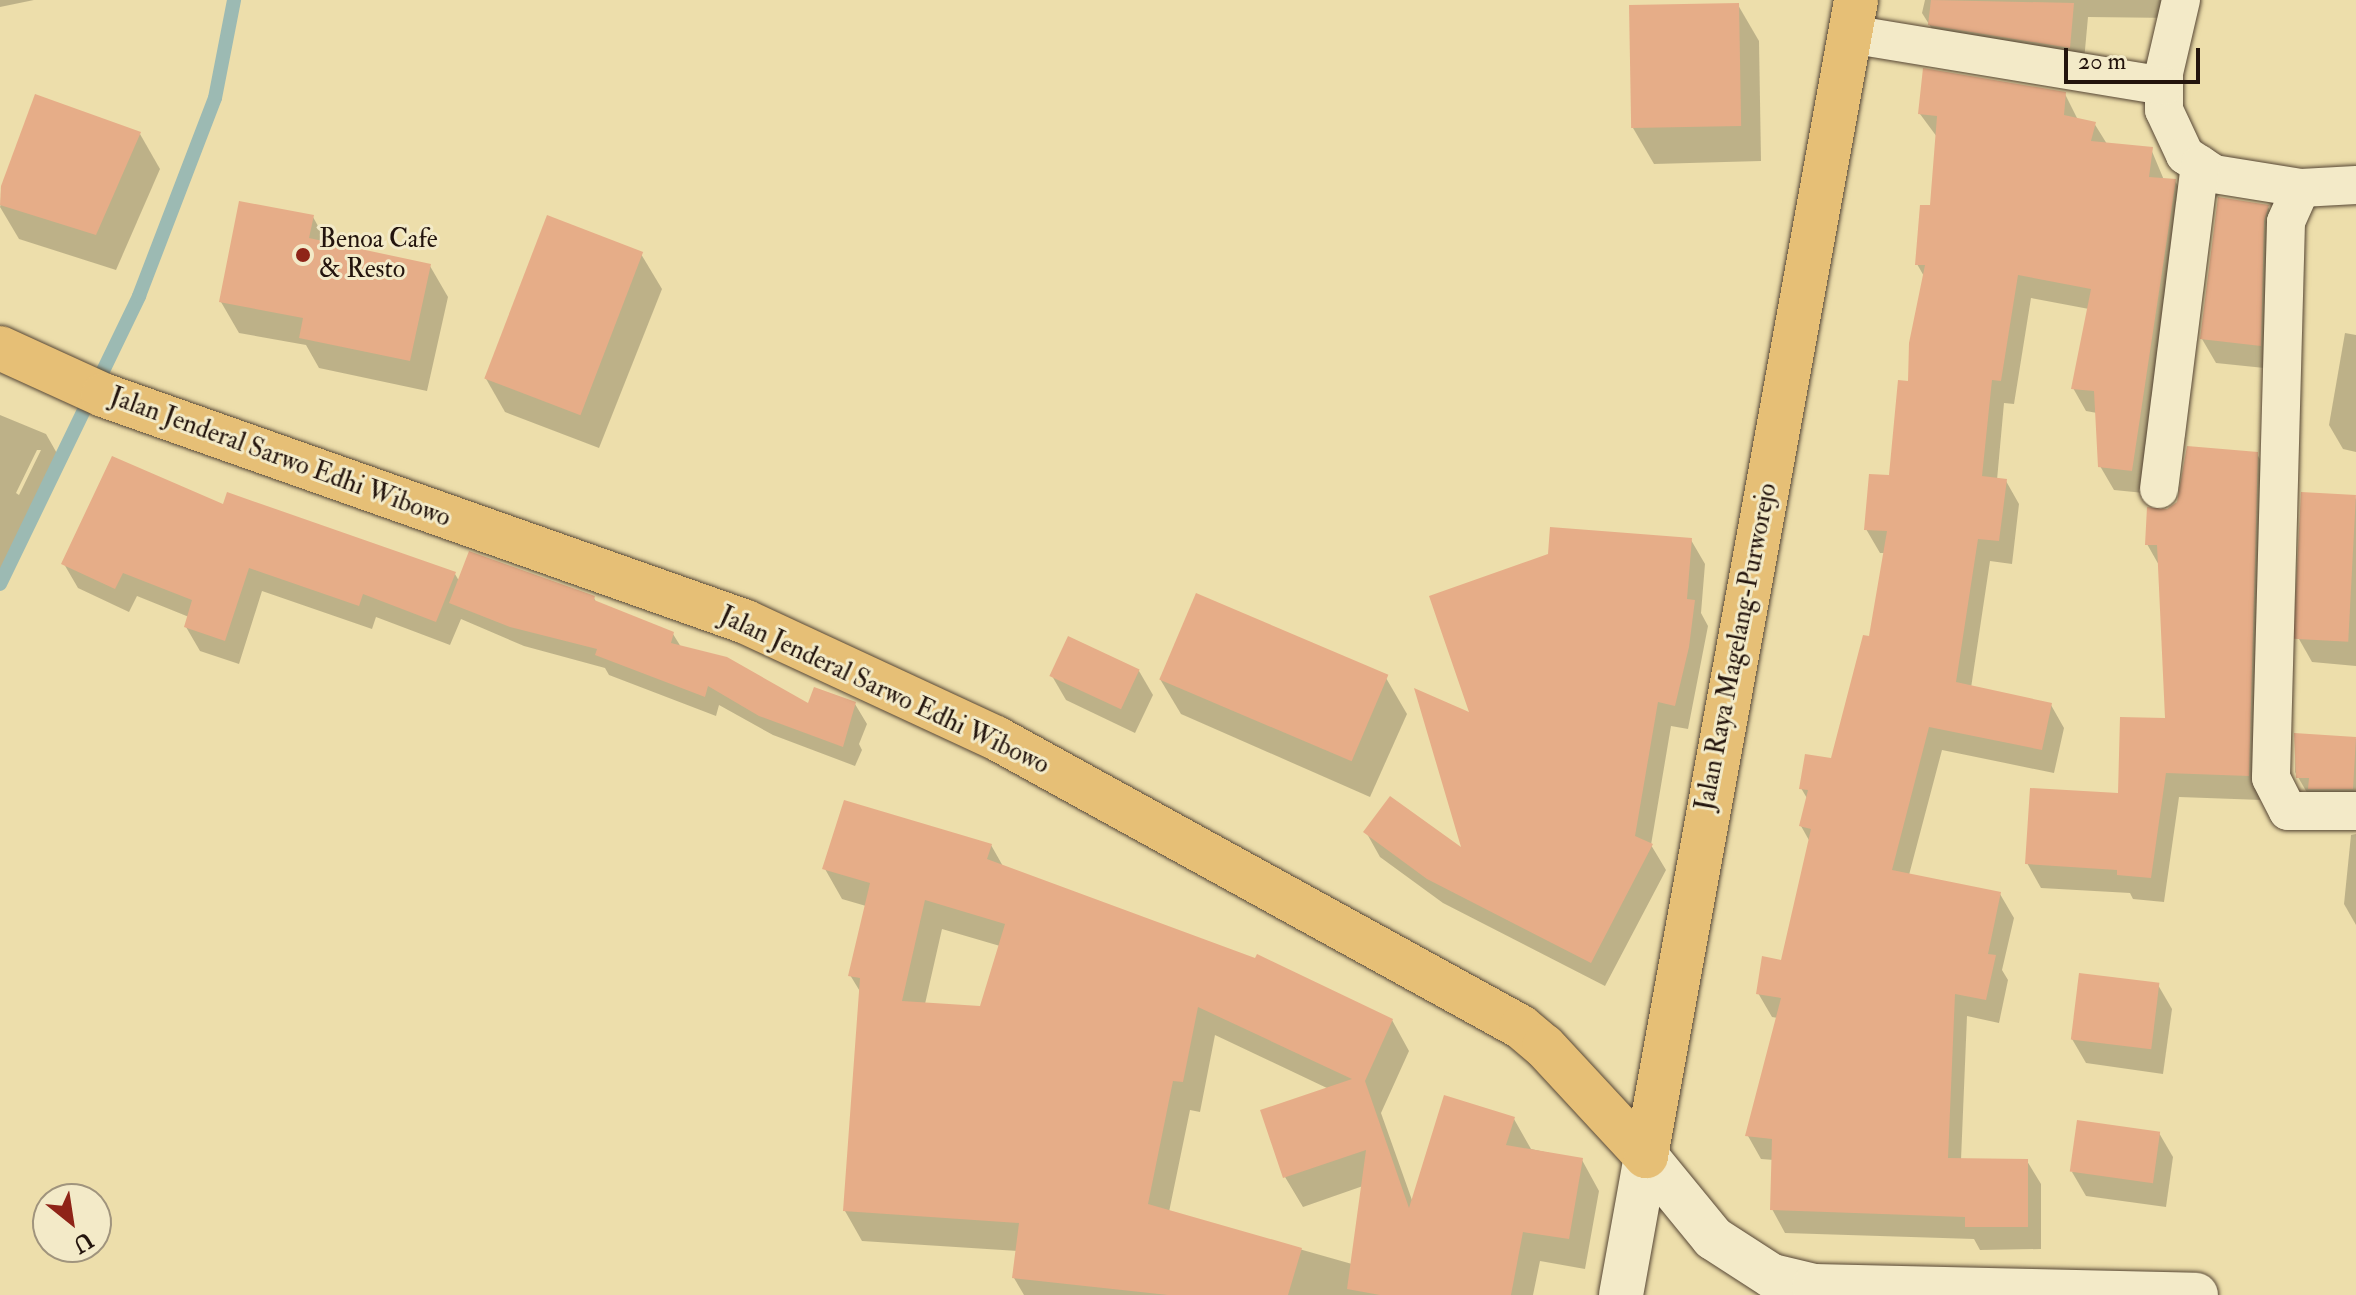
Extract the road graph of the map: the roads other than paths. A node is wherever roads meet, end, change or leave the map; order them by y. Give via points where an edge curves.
1 (2181, 0) edge
2 (1853, 17) edge
3 (2164, 86) junction
4 (2200, 165) junction
5 (2356, 185) edge
6 (2301, 188) junction
7 (18, 356) edge
8 (2159, 489) dead end
9 (2356, 811) edge
10 (1646, 1156) junction
11 (1621, 1295) edge
12 (2196, 1295) edge

1 - 3 street
2 - 3 street
2 - 10 main road, Jalan Raya Magelang-Purworejo
3 - 4 street via 2164,110 2177,142
4 - 6 street via 2214,174
4 - 8 street
5 - 6 street
6 - 9 street via 2286,222 2271,778 2288,811
7 - 10 main road, Jalan Jenderal Sarwo Edhi Wibowo via 103,395 746,622 996,738 1521,1027
10 - 11 main road, Jalan Raya Magelang-Purworejo
10 - 12 main road via 1713,1238 1772,1276 1814,1286

